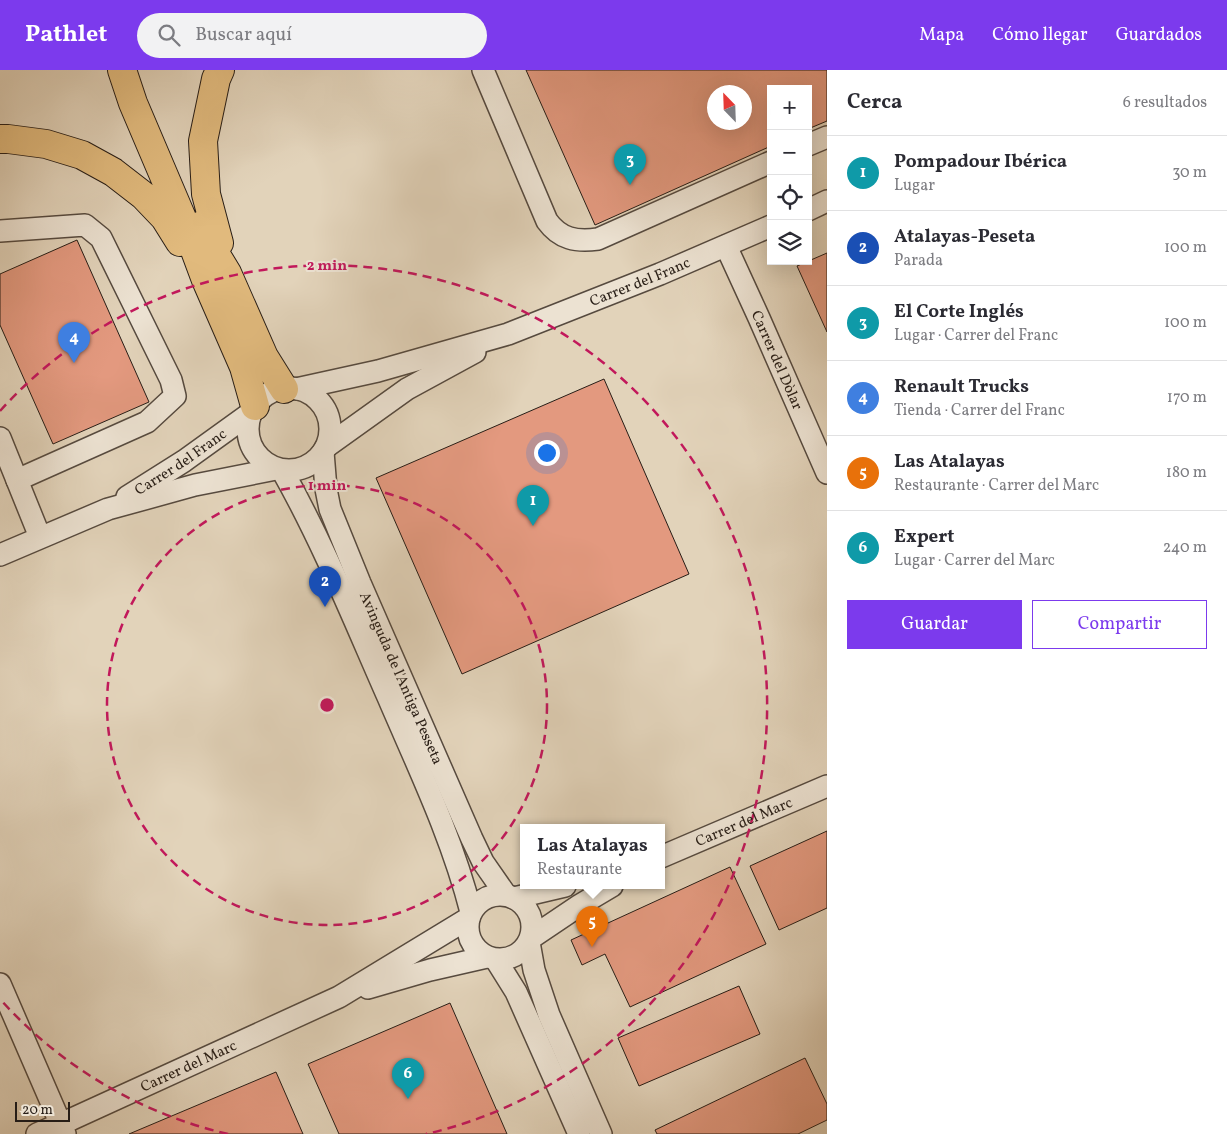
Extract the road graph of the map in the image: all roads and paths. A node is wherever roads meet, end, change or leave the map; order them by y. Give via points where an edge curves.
1 (122, 70) edge
2 (129, 70) edge
3 (220, 70) edge
4 (482, 70) edge
5 (827, 137) edge
6 (0, 139) edge
7 (812, 143) edge
8 (767, 164) edge
9 (827, 201) edge
10 (812, 208) edge
11 (767, 228) edge
12 (0, 231) edge
13 (726, 246) junction
14 (217, 277) junction
15 (508, 334) junction
16 (290, 389) junction
17 (253, 409) junction
18 (0, 438) edge
19 (324, 450) junction
20 (279, 469) junction
21 (827, 473) edge
22 (17, 480) junction
23 (108, 509) junction
24 (40, 537) junction
25 (0, 555) edge
26 (827, 786) edge
27 (665, 856) edge
28 (550, 889) edge
29 (607, 889) edge
30 (510, 897) junction
31 (470, 915) junction
32 (530, 940) junction
33 (491, 958) junction
34 (0, 984) edge
35 (339, 997) junction
36 (62, 1129) edge
37 (36, 1134) edge
38 (579, 1134) edge
39 (601, 1134) edge

1 - 14 highway via 190,236
2 - 14 highway via 210,245
3 - 14 highway via 203,141
4 - 8 street via 547,221 554,230 567,237 583,241 598,239
5 - 7 street
6 - 14 highway via 46,144 82,155 113,172 144,196 165,218 187,253
9 - 10 street
11 - 13 street, Carrer del Franc
12 - 22 street via 85,225 101,238 171,380 175,396 147,422
13 - 15 street, Carrer del Franc
13 - 21 street, Carrer del Dòlar
14 - 16 highway via 264,358
14 - 17 highway
15 - 16 street, Carrer del Franc via 378,370
15 - 19 street, Carrer del Franc via 407,389
16 - 17 street via 272,392
16 - 19 street via 306,392 323,406 330,432
17 - 20 street via 248,426 249,441 259,458
17 - 23 street, Carrer del Franc via 184,461
18 - 22 street
19 - 20 street via 305,467
19 - 30 street, Avinguda de l'Antiga Pesseta via 330,508 360,584 472,840 483,862
20 - 23 street, Carrer del Franc via 195,485
20 - 31 street, Avinguda de l'Antiga Pesseta via 300,502 335,577 433,800 458,866
22 - 24 street
23 - 24 street, Carrer del Franc
24 - 25 street, Carrer del Franc
26 - 27 street, Carrer del Marc
28 - 30 street
29 - 32 street
30 - 31 street via 497,895 482,900
30 - 32 street via 520,902 530,915
31 - 33 street via 470,941 480,953
31 - 35 street, Carrer del Marc
32 - 33 street via 516,956
32 - 39 street via 534,970 549,1015
33 - 35 street, Carrer del Marc via 430,970
33 - 38 street via 516,992
34 - 36 street
35 - 36 street, Carrer del Marc
36 - 37 street, Carrer del Marc

